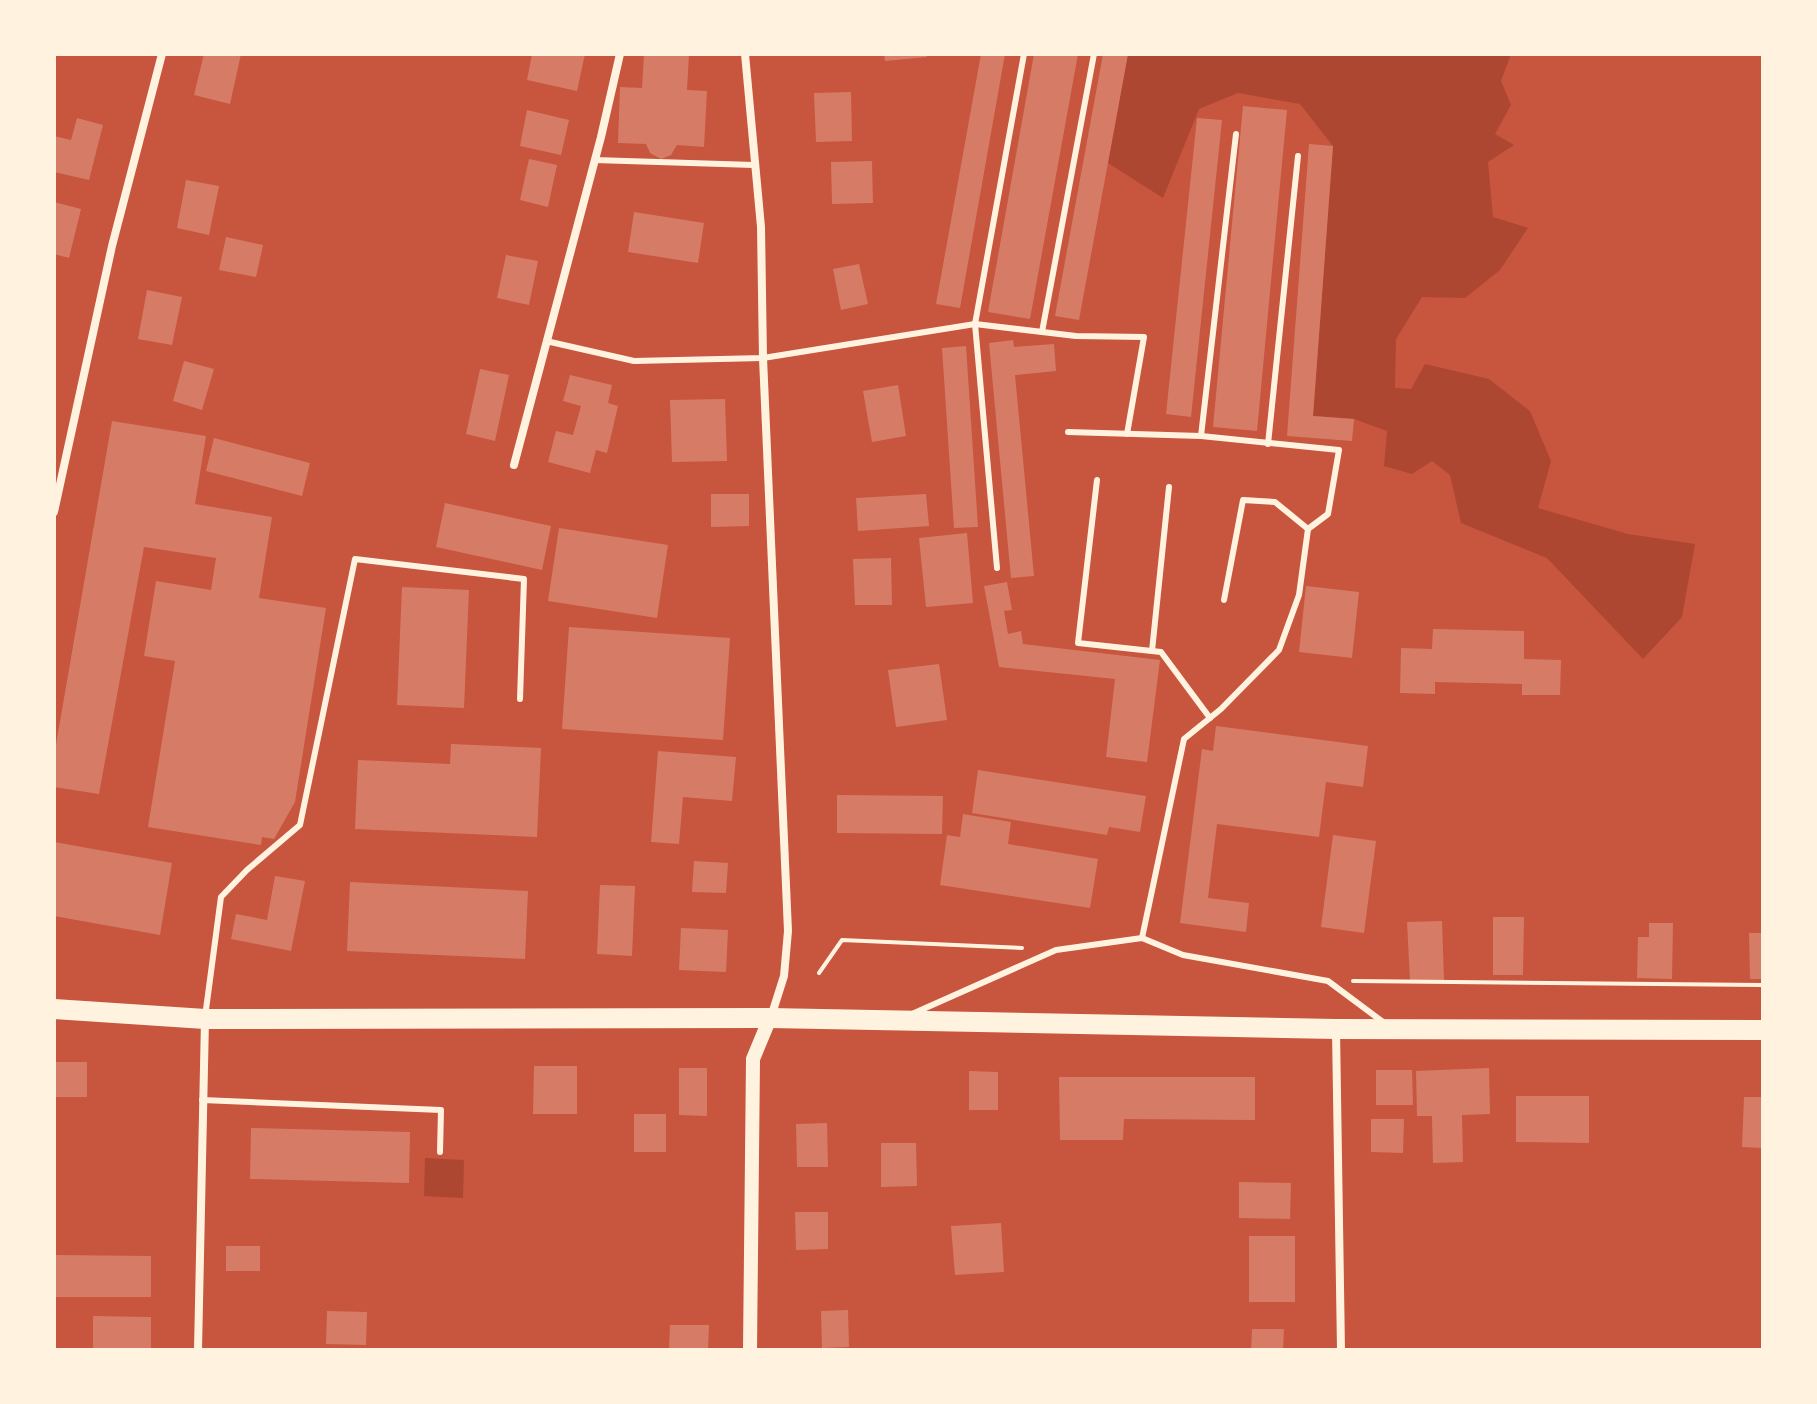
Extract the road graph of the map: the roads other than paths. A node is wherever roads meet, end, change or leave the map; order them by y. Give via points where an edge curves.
1 (162, 54) edge
2 (620, 54) edge
3 (745, 54) edge
4 (1024, 54) edge
5 (1094, 54) edge
6 (1236, 134) dead end
7 (1298, 156) dead end
8 (594, 160) junction
9 (754, 165) junction
10 (975, 324) junction
11 (1042, 332) junction
12 (546, 341) junction
13 (763, 358) junction
14 (1068, 432) dead end
15 (1127, 434) junction
16 (1201, 436) junction
17 (1268, 444) junction
18 (514, 465) dead end
19 (1097, 480) dead end
20 (1169, 487) dead end
21 (54, 512) edge
22 (1308, 529) junction
23 (997, 568) dead end
24 (1224, 600) dead end
25 (1152, 651) junction
26 (520, 699) dead end
27 (1210, 718) junction
28 (1142, 938) junction
29 (54, 1009) edge
30 (770, 1018) junction
31 (205, 1019) junction
32 (895, 1021) junction
33 (1336, 1029) junction
34 (1393, 1029) junction
35 (1763, 1030) edge
36 (202, 1100) junction
37 (440, 1152) dead end
38 (198, 1350) edge
39 (750, 1350) edge
40 (1341, 1350) edge

1 - 21 street via 112,246
2 - 8 street
3 - 9 street
4 - 10 lane
5 - 11 lane
6 - 16 lane
7 - 17 lane
8 - 9 lane
8 - 12 street
9 - 13 street via 761,227
10 - 11 lane
10 - 13 lane
10 - 23 lane
11 - 15 lane via 1144,337
12 - 13 lane via 634,361
12 - 18 street
13 - 30 street via 788,931 784,976
14 - 15 lane
15 - 16 lane
16 - 17 lane
17 - 22 lane via 1339,450 1328,514
19 - 25 lane via 1078,643
20 - 25 lane
22 - 24 lane via 1275,502 1243,500
22 - 27 lane via 1299,595 1279,650
25 - 27 lane via 1161,652
26 - 31 lane via 524,579 355,559 300,825 221,897
27 - 28 lane via 1184,739
28 - 32 lane via 1056,950
28 - 34 lane via 1183,955 1328,981
29 - 31 main road
30 - 31 main road
30 - 32 main road
30 - 39 street via 753,1059
31 - 36 street
32 - 33 main road
33 - 34 main road
33 - 40 street
34 - 35 main road
36 - 37 lane via 441,1110
36 - 38 street

